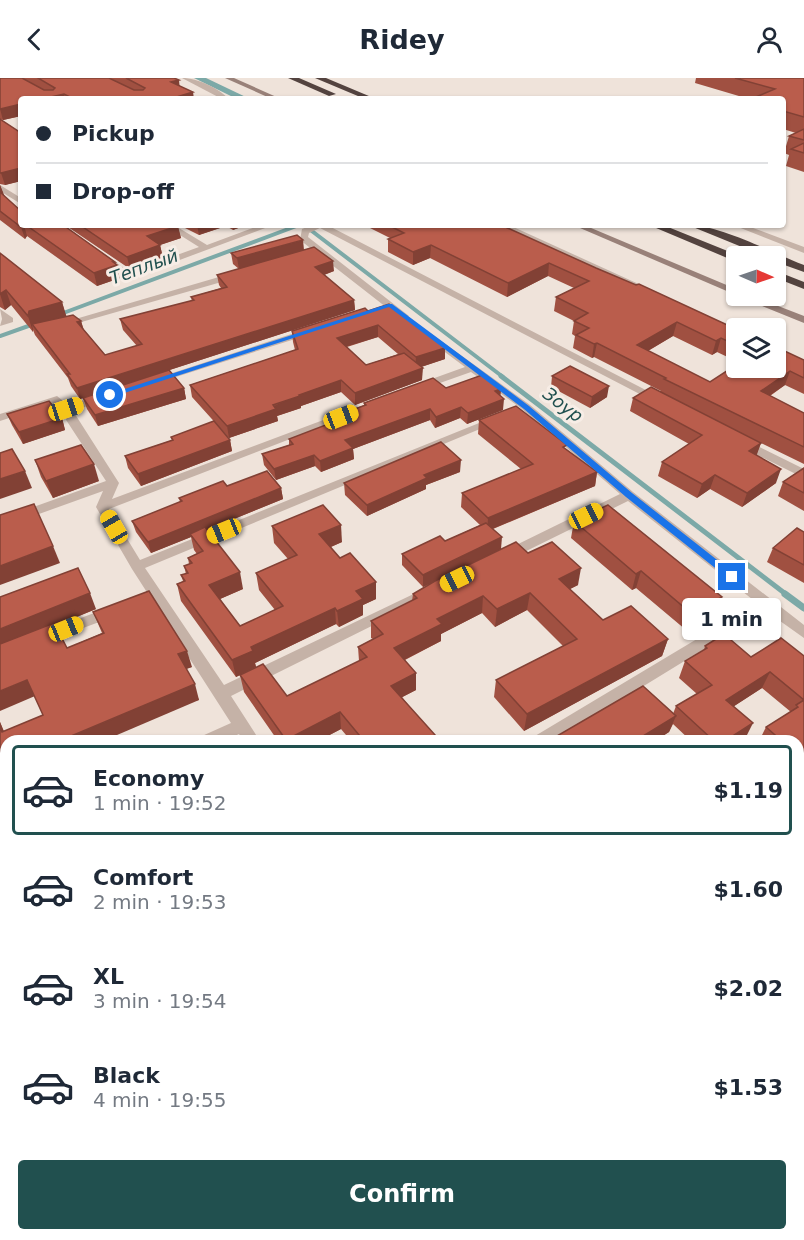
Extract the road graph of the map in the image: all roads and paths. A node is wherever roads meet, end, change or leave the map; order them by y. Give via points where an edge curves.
1 (185, 78) edge
2 (228, 78) edge
3 (292, 78) edge
4 (319, 78) edge
5 (222, 96) edge
6 (271, 96) edge
7 (336, 96) edge
8 (364, 96) edge
9 (0, 187) edge
10 (18, 200) edge
11 (173, 228) edge
12 (261, 228) edge
13 (312, 228) edge
14 (326, 228) edge
15 (509, 228) edge
16 (584, 228) edge
17 (661, 228) edge
18 (701, 228) edge
19 (745, 228) edge
20 (746, 246) edge
21 (206, 248) junction
22 (92, 250) edge
23 (804, 250) edge
24 (726, 254) edge
25 (786, 262) edge
26 (804, 269) edge
27 (252, 270) edge
28 (786, 278) edge
29 (804, 286) edge
30 (726, 288) edge
31 (662, 297) edge
32 (770, 306) edge
33 (0, 312) edge
34 (804, 320) edge
35 (0, 323) edge
36 (323, 327) edge
37 (50, 328) edge
38 (471, 368) junction
39 (144, 384) edge
40 (404, 393) edge
41 (111, 395) edge
42 (667, 404) edge
43 (526, 407) junction
44 (66, 409) junction
45 (359, 410) edge
46 (0, 418) edge
47 (730, 436) edge
48 (804, 474) edge
49 (113, 483) junction
50 (629, 495) junction
51 (102, 507) junction
52 (0, 524) edge
53 (489, 563) edge
54 (137, 566) junction
55 (446, 584) edge
56 (767, 604) junction
57 (122, 607) edge
58 (804, 633) edge
59 (22, 646) edge
60 (220, 694) junction
61 (242, 725) junction
62 (221, 735) edge
63 (248, 735) edge
64 (551, 735) edge

1 - 5 street
2 - 6 main road
3 - 7 highway
4 - 8 highway
9 - 10 street
11 - 21 street
12 - 21 street
13 - 38 street via 304,231 303,238 314,253
14 - 42 street
15 - 31 street
16 - 30 main road
17 - 24 highway
18 - 20 highway
19 - 23 street
21 - 22 street via 129,276
25 - 26 highway
27 - 37 street
28 - 29 highway
32 - 34 main road
33 - 35 street via 9,320
36 - 39 street
38 - 40 street
38 - 43 street
41 - 44 street
43 - 50 street
43 - 54 street
44 - 46 street via 57,399
44 - 49 street
45 - 51 street
47 - 48 street
49 - 51 street
49 - 52 street
50 - 53 street
50 - 56 street
51 - 54 street
54 - 60 street via 149,596
55 - 60 street
56 - 58 street
56 - 64 street
57 - 59 street
60 - 61 street
61 - 62 street
61 - 63 street

